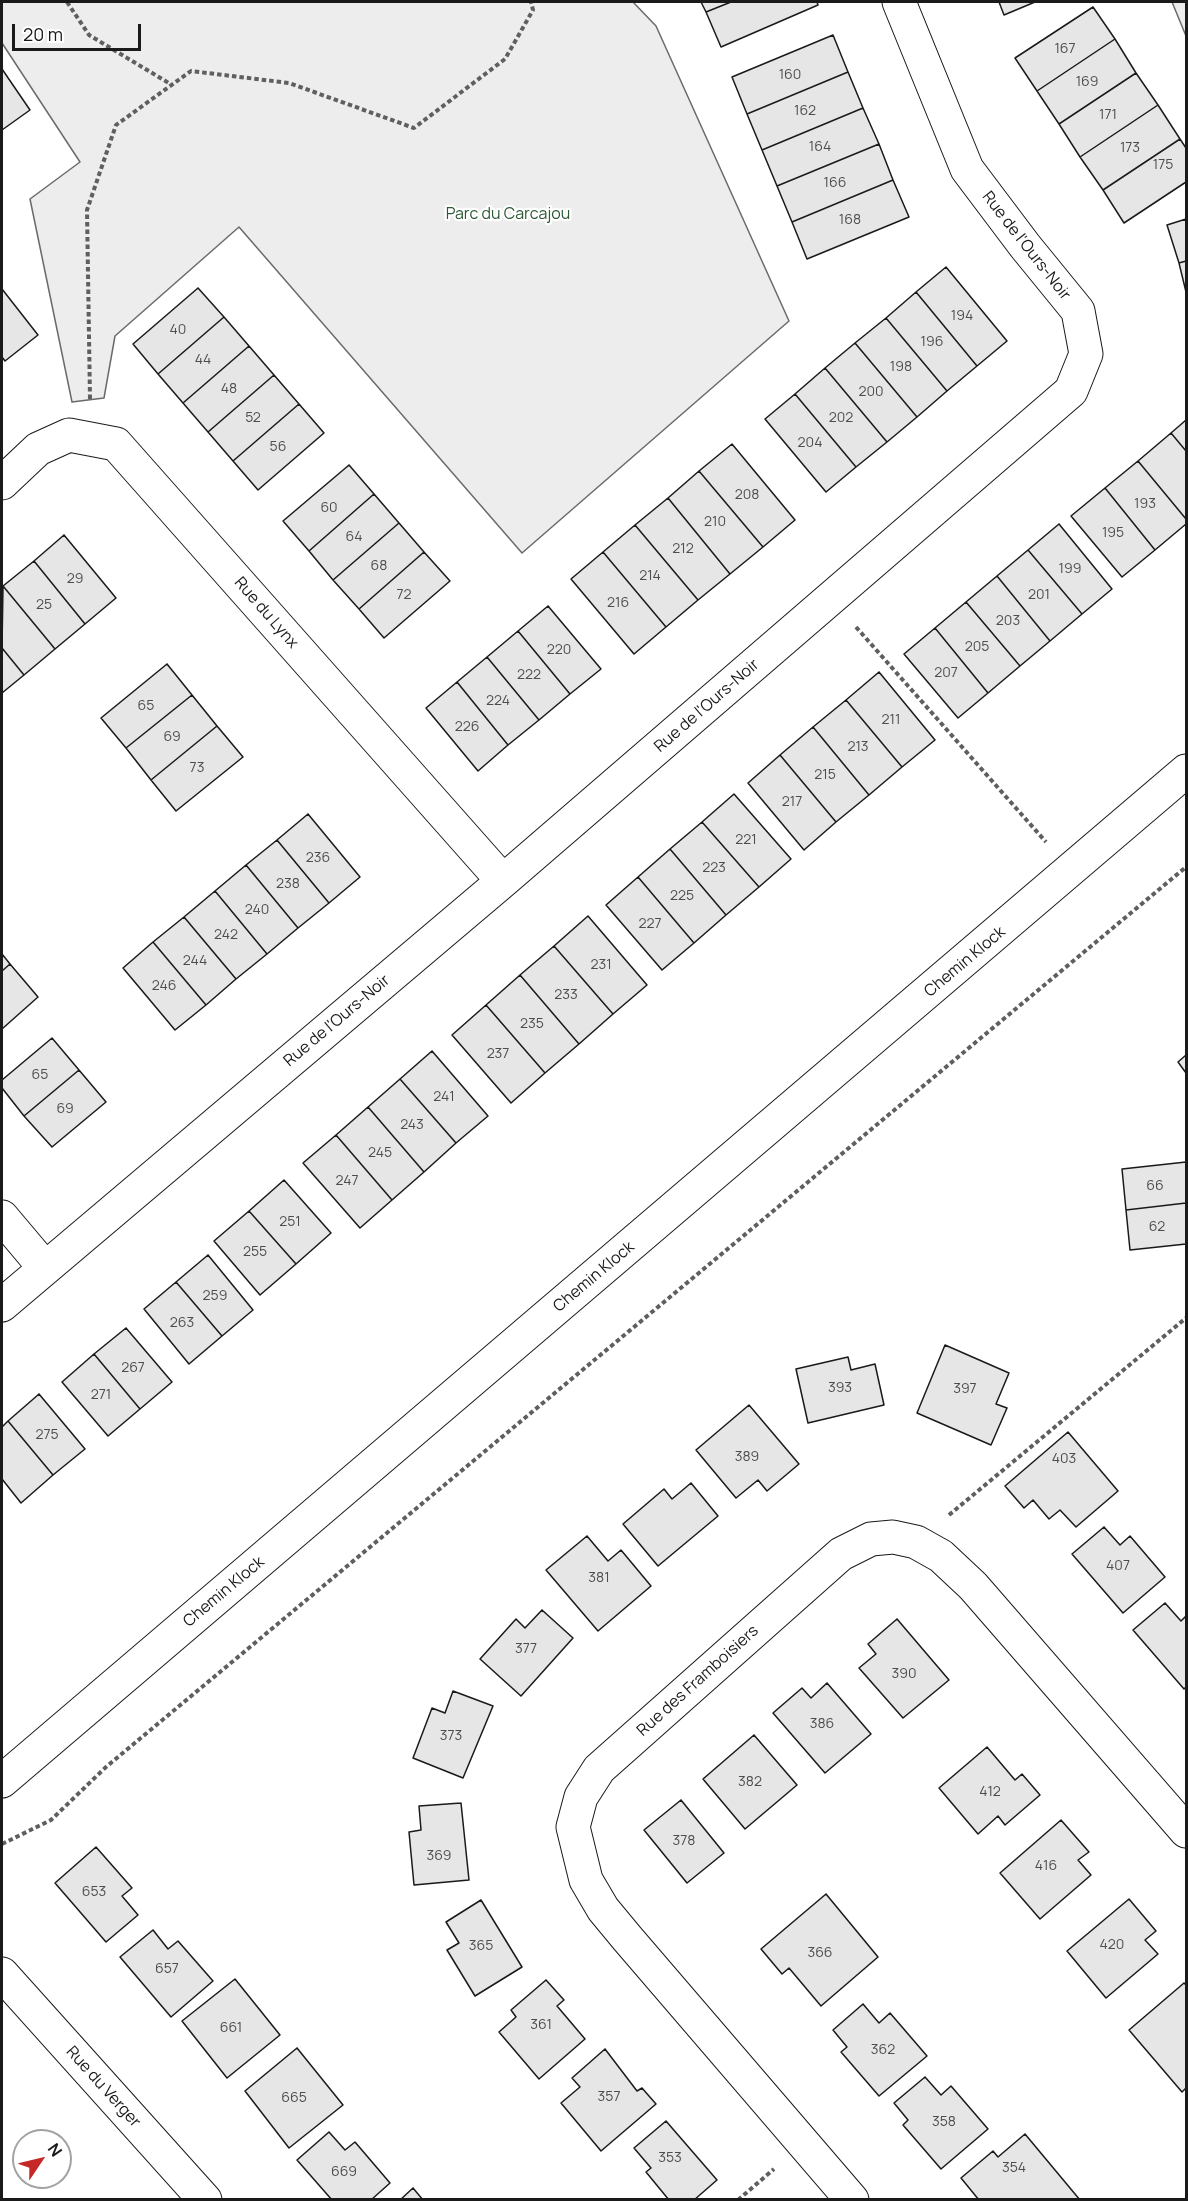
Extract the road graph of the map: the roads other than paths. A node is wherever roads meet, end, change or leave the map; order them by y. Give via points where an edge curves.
1 (899, 2) edge
2 (2, 483) edge
3 (1186, 771) edge
4 (503, 881) junction
5 (2, 1216) edge
6 (45, 1268) junction
7 (2, 1305) edge
8 (2, 1781) edge
9 (1186, 1832) edge
10 (2, 1974) edge
11 (205, 2199) edge
12 (852, 2199) edge

1 - 4 street, Rue de l'Ours-Noir via 967,169 1078,311 1086,354 1071,392
2 - 4 street, Rue du Lynx via 38,449 69,435 116,444
3 - 8 street, Chemin Klock
4 - 6 street, Rue de l'Ours-Noir
5 - 6 street
6 - 7 street, Rue de l'Ours-Noir
9 - 12 street, Rue des Framboisiers via 974,1586 940,1556 916,1542 893,1537 871,1539 842,1554 599,1769 581,1797 573,1827 586,1880 603,1908
10 - 11 street, Rue du Verger

